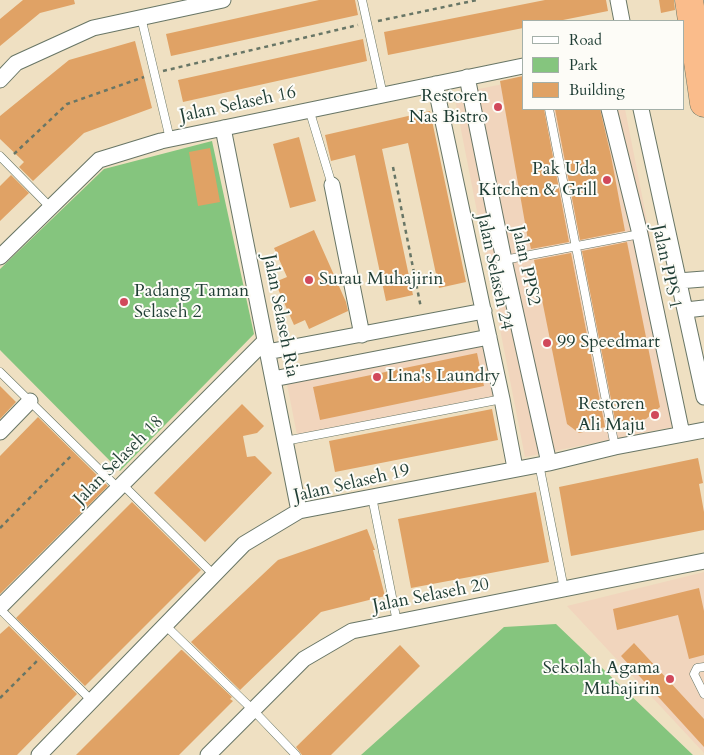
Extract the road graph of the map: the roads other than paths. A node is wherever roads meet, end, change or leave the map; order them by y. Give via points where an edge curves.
1 (223, 0) edge
2 (362, 0) edge
3 (618, 0) edge
4 (689, 0) edge
5 (141, 17) junction
6 (622, 20) edge
7 (522, 66) edge
8 (466, 78) junction
9 (0, 80) edge
10 (435, 84) junction
11 (383, 95) junction
12 (704, 103) edge
13 (309, 109) junction
14 (549, 110) edge
15 (609, 110) edge
16 (641, 110) edge
17 (223, 128) junction
18 (170, 139) junction
19 (3, 159) edge
20 (332, 186) joint
21 (50, 207) junction
22 (640, 234) junction
23 (576, 247) junction
24 (0, 257) edge
25 (504, 260) junction
26 (704, 279) edge
27 (678, 281) junction
28 (704, 308) edge
29 (686, 310) junction
30 (484, 311) junction
31 (362, 335) junction
32 (489, 337) junction
33 (266, 346) junction
34 (0, 372) edge
35 (273, 379) junction
36 (704, 397) edge
37 (502, 399) junction
38 (30, 402) junction
39 (704, 430) edge
40 (0, 432) edge
41 (682, 434) junction
42 (285, 441) junction
43 (615, 447) junction
44 (544, 463) junction
45 (515, 468) junction
46 (120, 486) junction
47 (372, 497) junction
48 (299, 511) junction
49 (704, 561) edge
50 (214, 575) junction
51 (564, 589) junction
52 (0, 608) edge
53 (397, 622) junction
54 (165, 625) junction
55 (704, 667) edge
56 (704, 694) edge
57 (92, 700) junction
58 (253, 710) junction
59 (39, 755) edge
60 (208, 755) edge
61 (296, 755) edge

1 - 5 street
2 - 11 lane
3 - 6 street
4 - 12 highway
5 - 9 street via 93,28 16,64
5 - 18 lane
7 - 8 street, Jalan Selaseh 16
8 - 10 street, Jalan Selaseh 16
8 - 25 street, Jalan PPS2
10 - 11 street, Jalan Selaseh 16
10 - 30 street, Jalan Selaseh 24
11 - 13 street, Jalan Selaseh 16
13 - 17 street, Jalan Selaseh 16
13 - 20 lane
14 - 23 lane
15 - 22 street, Jalan PPS 1
16 - 27 street
17 - 18 street, Jalan Selaseh 16
17 - 33 street, Jalan Selaseh Ria
18 - 21 street, Jalan Selaseh 16 via 100,160
19 - 21 lane
20 - 31 street
21 - 24 street, Jalan Selaseh 16
22 - 23 lane
22 - 41 street, Jalan PPS 1
23 - 25 lane
23 - 43 lane
25 - 44 street, Jalan PPS2
26 - 27 street
27 - 29 street
28 - 29 street
29 - 36 street
30 - 31 street
30 - 32 street, Jalan Selaseh 24
31 - 33 street
32 - 35 street
32 - 37 street, Jalan Selaseh 24
33 - 35 street, Jalan Selaseh Ria
33 - 46 street, Jalan Selaseh 18
34 - 38 lane
35 - 42 street, Jalan Selaseh Ria
37 - 42 lane
37 - 45 street, Jalan Selaseh 24
38 - 40 street
38 - 46 lane
39 - 41 street, Jalan Selaseh 19
41 - 43 street, Jalan Selaseh 19
42 - 48 street, Jalan Selaseh Ria
43 - 44 street, Jalan Selaseh 19
44 - 45 street, Jalan Selaseh 19
44 - 51 lane
45 - 47 street, Jalan Selaseh 19
46 - 50 lane
46 - 52 street, Jalan Selaseh 18
47 - 48 street, Jalan Selaseh 19
47 - 53 lane
48 - 50 street, Jalan Selaseh 19 via 244,544
49 - 51 street, Jalan Selaseh 20
50 - 54 street, Jalan Selaseh 19
51 - 53 street, Jalan Selaseh 20
52 - 57 lane
53 - 58 street, Jalan Selaseh 20 via 352,631 304,659
54 - 57 street, Jalan Selaseh 19
54 - 58 lane
55 - 56 lane via 697,668 694,674
57 - 59 street, Jalan Selaseh 19
58 - 60 street, Jalan Selaseh 20
58 - 61 lane

